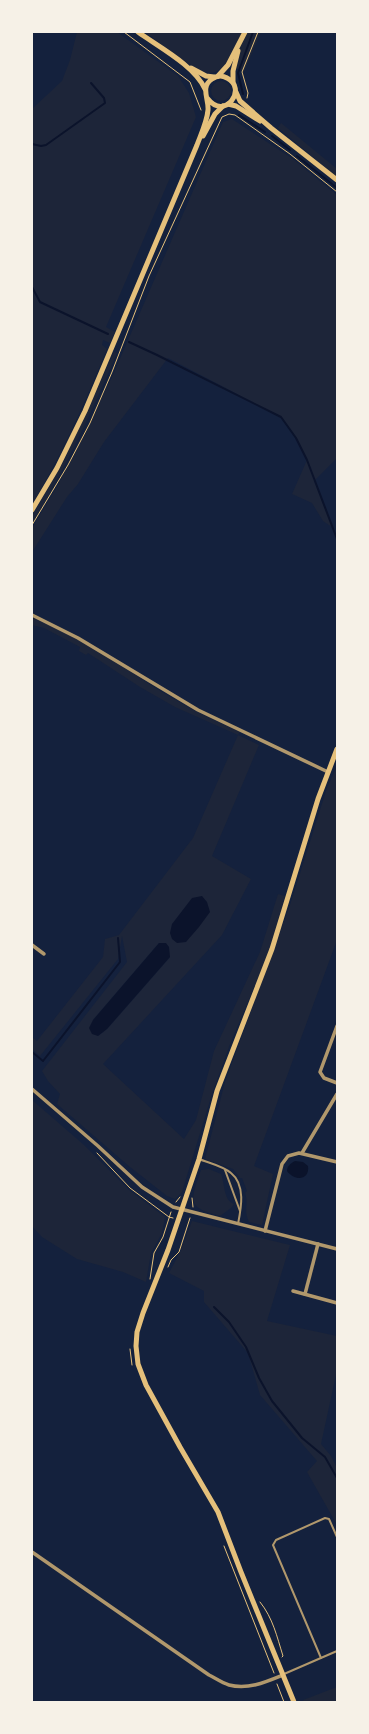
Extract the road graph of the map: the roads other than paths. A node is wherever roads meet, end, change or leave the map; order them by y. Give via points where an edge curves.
1 (138, 32) edge
2 (245, 32) edge
3 (242, 41) junction
4 (183, 64) junction
5 (216, 77) junction
6 (233, 82) junction
7 (205, 90) junction
8 (235, 92) junction
9 (208, 99) junction
10 (225, 105) junction
11 (272, 128) junction
12 (197, 145) junction
13 (337, 180) edge
14 (32, 510) edge
15 (32, 615) edge
16 (337, 749) edge
17 (328, 772) junction
18 (32, 945) edge
19 (44, 954) dead end
20 (337, 1026) edge
21 (337, 1083) edge
22 (32, 1089) edge
23 (337, 1094) edge
24 (302, 1153) junction
25 (199, 1160) junction
26 (337, 1162) edge
27 (225, 1170) junction
28 (181, 1210) junction
29 (240, 1212) junction
30 (238, 1224) junction
31 (265, 1231) junction
32 (318, 1244) junction
33 (337, 1249) edge
34 (293, 1291) dead end
35 (305, 1294) junction
36 (337, 1303) edge
37 (337, 1537) edge
38 (32, 1552) edge
39 (337, 1651) edge
40 (321, 1658) junction
41 (283, 1675) junction
42 (294, 1702) edge

1 - 4 main road
2 - 3 main road
3 - 5 main road via 226,68
3 - 6 main road via 234,67
4 - 5 main road via 203,75
4 - 7 main road via 199,79
5 - 6 main road via 225,77
5 - 7 main road via 209,82
6 - 8 main road
7 - 9 main road
8 - 10 main road via 233,99
8 - 11 main road via 244,104
9 - 10 main road via 214,105
9 - 12 main road via 208,112
10 - 11 main road via 240,109
10 - 12 main road via 215,114
11 - 13 main road
12 - 14 main road via 85,411 57,468
15 - 17 street via 78,638 198,710
16 - 17 main road
17 - 25 main road via 272,948 217,1091
18 - 19 street
20 - 21 street via 320,1072 324,1078
22 - 28 street via 142,1187
23 - 24 street
24 - 26 street
24 - 31 street via 288,1156 282,1164
25 - 27 lane
25 - 28 main road
27 - 29 lane
27 - 29 lane via 233,1174 240,1191
28 - 30 street
28 - 41 main road via 137,1332 138,1364 157,1406 218,1512
29 - 30 lane
30 - 31 street
31 - 32 street
32 - 33 street
32 - 35 street
34 - 35 street
35 - 36 street
37 - 40 lane via 329,1519 325,1518 276,1540 273,1545
38 - 41 street via 209,1675 238,1686 262,1684
39 - 40 lane
40 - 41 lane
41 - 42 main road

